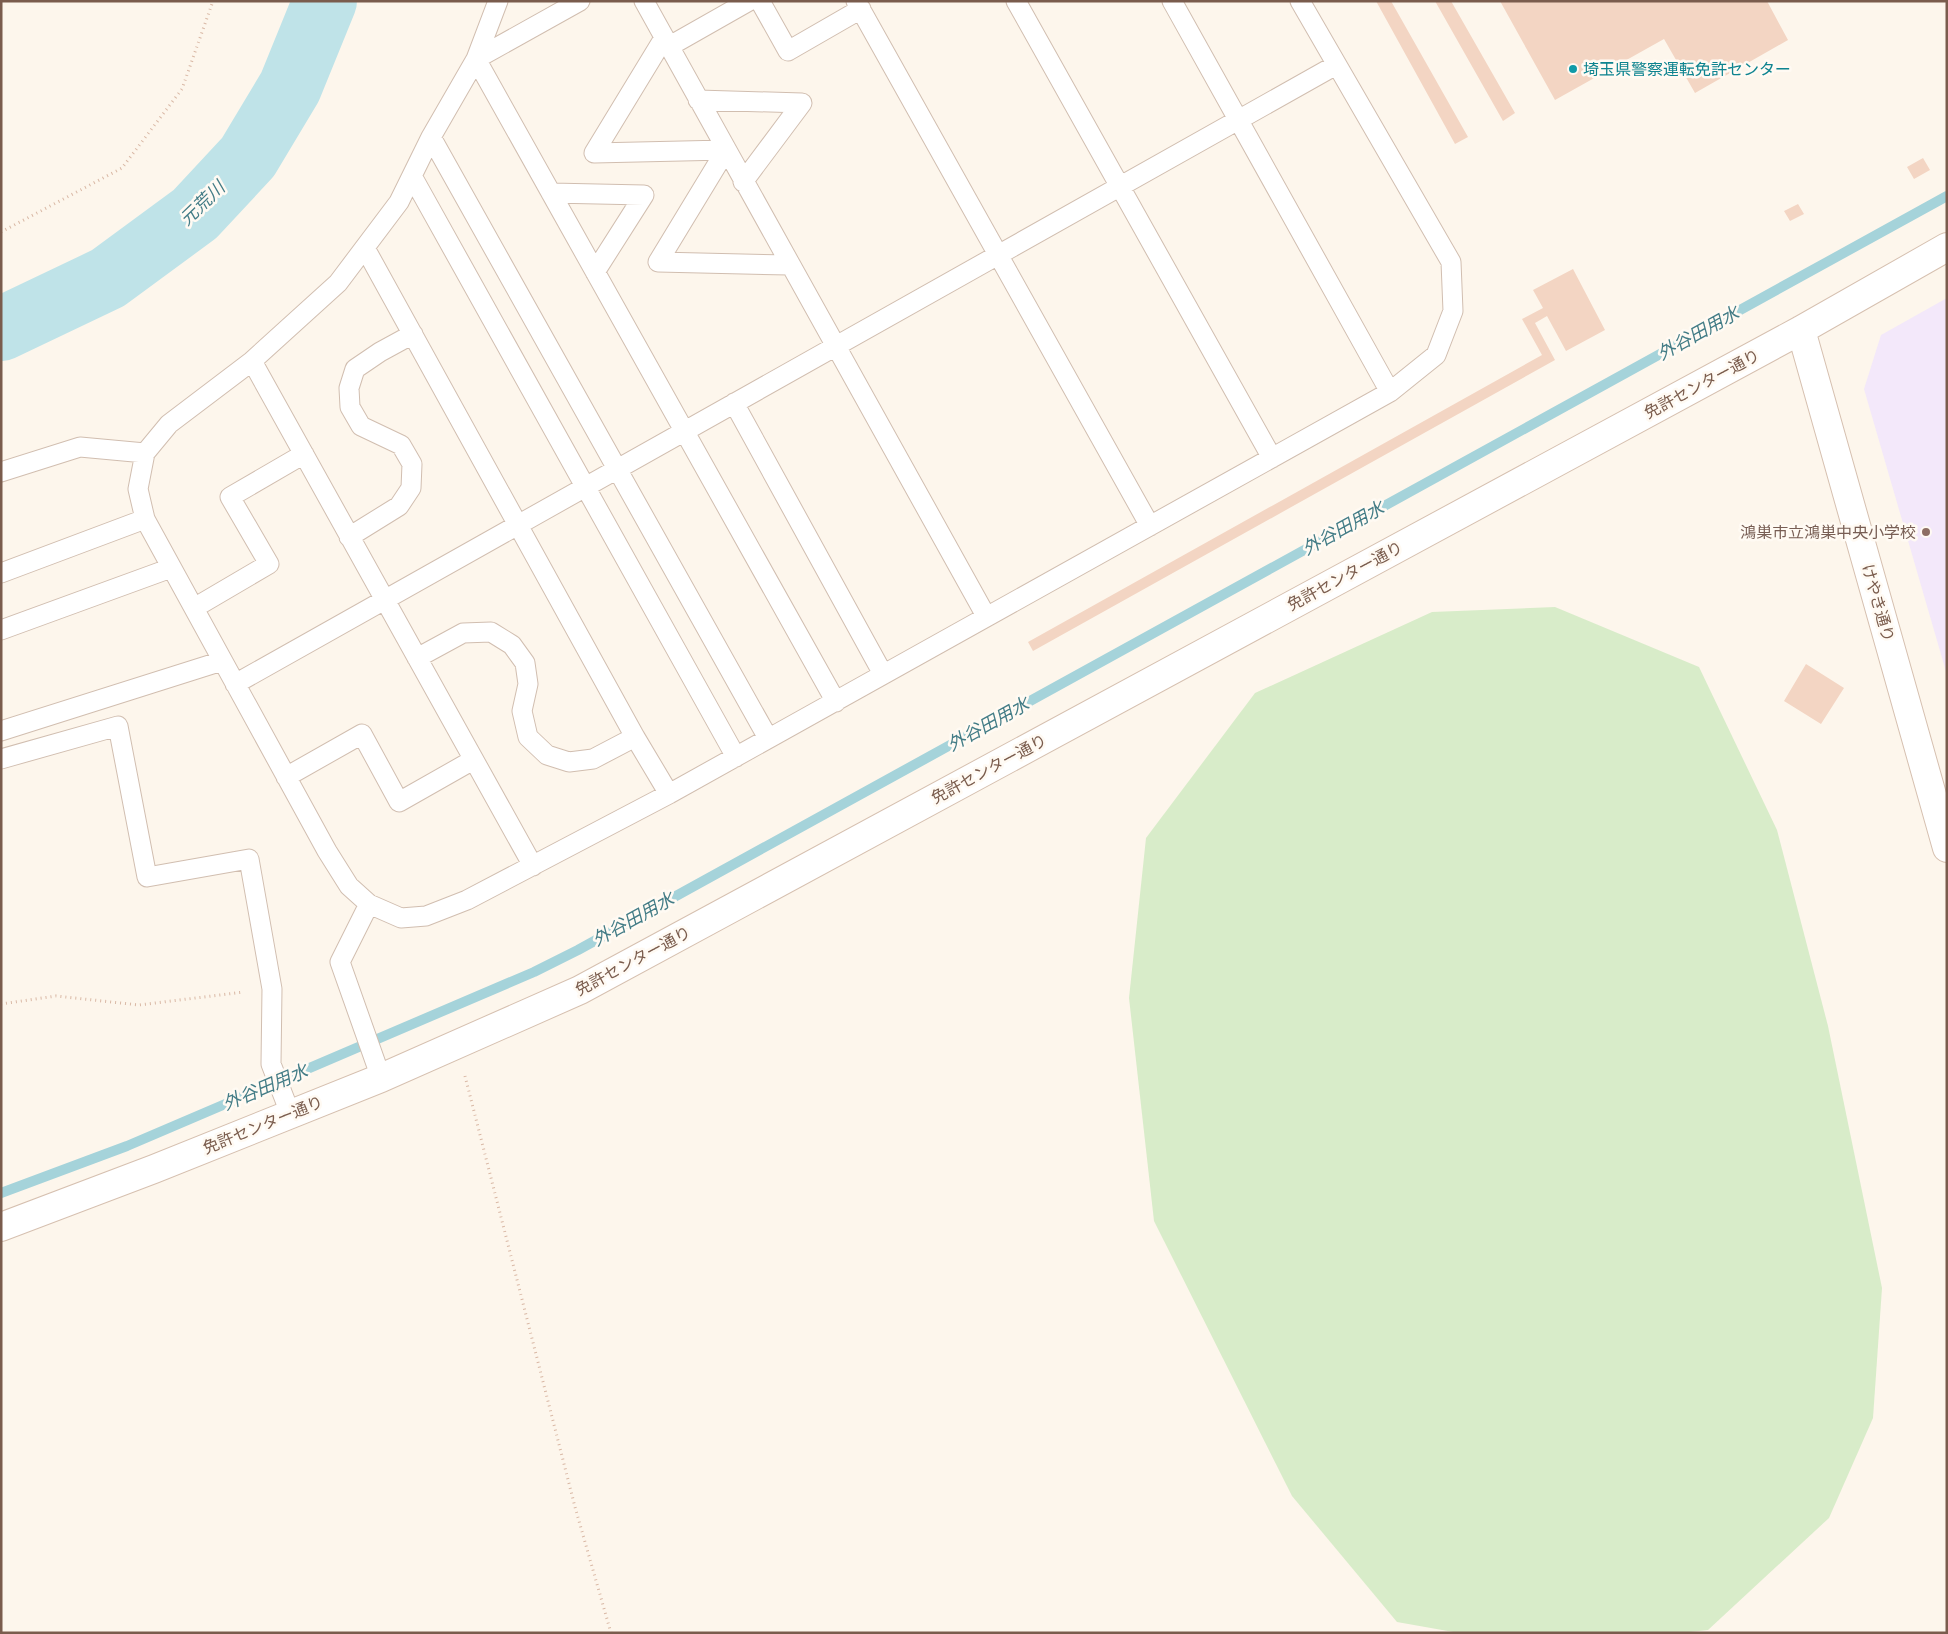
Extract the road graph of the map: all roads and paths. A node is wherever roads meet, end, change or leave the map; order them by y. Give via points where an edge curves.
1 (213, 1) edge
2 (498, 1) edge
3 (580, 1) edge
4 (644, 1) edge
5 (749, 1) edge
6 (760, 1) edge
7 (1016, 1) edge
8 (1172, 1) edge
9 (1300, 1) edge
10 (859, 5) edge
11 (666, 43) junction
12 (476, 59) junction
13 (1336, 65) junction
14 (698, 100) junction
15 (1238, 120) junction
16 (431, 137) junction
17 (726, 150) junction
18 (412, 176) junction
19 (743, 182) junction
20 (1120, 186) junction
21 (551, 194) junction
22 (1, 232) edge
23 (365, 248) junction
24 (1947, 248) edge
25 (998, 255) junction
26 (789, 265) junction
27 (595, 272) junction
28 (1801, 330) junction
29 (412, 334) junction
30 (834, 347) junction
31 (252, 361) junction
32 (1390, 392) junction
33 (734, 403) junction
34 (684, 431) junction
35 (145, 453) junction
36 (304, 454) junction
37 (1272, 458) junction
38 (617, 469) junction
39 (1, 472) edge
40 (585, 487) junction
41 (145, 519) junction
42 (518, 525) junction
43 (1150, 526) junction
44 (349, 537) junction
45 (171, 568) junction
46 (1, 573) edge
47 (384, 600) junction
48 (194, 608) junction
49 (986, 616) junction
50 (1, 630) edge
51 (417, 658) junction
52 (222, 661) junction
53 (883, 674) junction
54 (235, 684) junction
55 (836, 702) junction
56 (1, 731) edge
57 (635, 737) junction
58 (768, 738) junction
59 (736, 757) junction
60 (1, 759) edge
61 (473, 760) junction
62 (286, 777) junction
63 (669, 794) junction
64 (1947, 848) edge
65 (533, 866) junction
66 (369, 904) junction
67 (272, 989) junction
68 (1, 1004) edge
69 (457, 1044) junction
70 (381, 1078) junction
71 (290, 1114) junction
72 (1, 1227) edge
73 (611, 1633) edge

1 - 22 path via 182,89 122,168
2 - 12 lane
3 - 12 lane
4 - 11 lane
5 - 11 lane
6 - 10 lane via 788,51
7 - 20 lane
8 - 15 lane
9 - 13 lane
10 - 25 lane
11 - 14 lane
11 - 17 lane via 594,153
12 - 16 lane
12 - 21 lane
13 - 15 lane
13 - 32 lane via 1451,262 1453,311 1436,355
14 - 17 lane
14 - 19 lane via 802,103
15 - 20 lane
15 - 32 lane
16 - 18 lane
16 - 38 lane
17 - 19 lane
17 - 26 lane via 658,262
18 - 23 lane via 399,202
18 - 40 lane
19 - 26 lane
20 - 25 lane
20 - 37 lane
21 - 27 lane
21 - 27 lane via 644,195
23 - 29 lane
23 - 31 lane via 338,283
24 - 28 street, 免許センター通り
25 - 30 lane
25 - 43 lane
26 - 30 lane
27 - 34 lane
28 - 64 street, けやき通り
28 - 69 street, 免許センター通り via 580,990
29 - 42 lane
29 - 44 lane via 355,369 348,388 350,407 361,426 401,444 412,464 411,488 399,506
30 - 33 lane
30 - 49 lane
31 - 35 lane via 169,424
31 - 36 lane
32 - 37 lane
33 - 34 lane
33 - 53 lane
34 - 38 lane
34 - 55 lane
35 - 39 lane via 80,447
35 - 41 lane via 138,489
36 - 44 lane
36 - 48 lane via 230,497 269,564
37 - 43 lane
38 - 40 lane
38 - 58 lane
40 - 42 lane
40 - 59 lane
41 - 45 lane
41 - 46 lane
42 - 47 lane
42 - 57 lane
43 - 49 lane
44 - 47 lane
45 - 48 lane
45 - 50 lane
47 - 51 lane
47 - 54 lane
48 - 52 lane
49 - 53 lane
51 - 57 lane via 463,633 491,632 512,645 525,662 528,684 522,711 528,737 547,755 569,762 593,759
51 - 61 lane
52 - 54 lane
52 - 56 lane
53 - 55 lane
54 - 62 lane
55 - 58 lane
57 - 63 lane
58 - 59 lane
59 - 63 lane
60 - 67 lane via 118,726 147,877 249,859
61 - 62 lane via 399,802 362,734
61 - 65 lane
62 - 66 lane via 326,851 349,886
63 - 65 lane
65 - 66 lane via 467,900 426,916 401,918
66 - 70 lane via 340,962
67 - 68 path via 139,1005 56,996
67 - 71 lane via 271,1064
69 - 70 street, 免許センター通り
69 - 73 path via 574,1507
70 - 71 street, 免許センター通り
71 - 72 street, 免許センター通り

